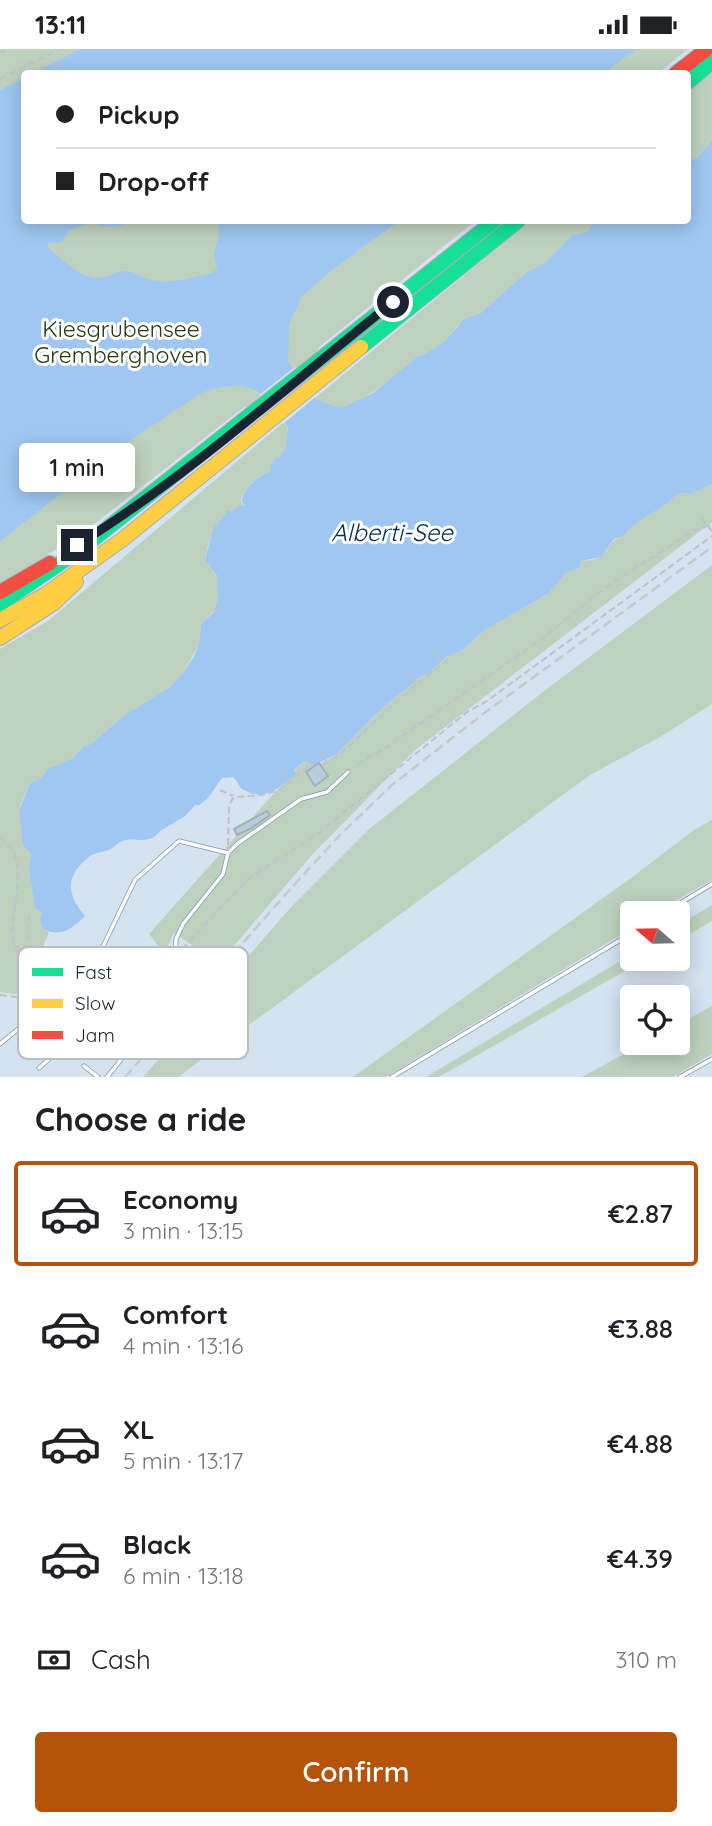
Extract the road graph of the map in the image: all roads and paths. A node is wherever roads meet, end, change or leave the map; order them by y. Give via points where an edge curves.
1 (7, 49) edge
2 (60, 49) edge
3 (707, 49) edge
4 (0, 53) edge
5 (712, 62) edge
6 (680, 70) edge
7 (0, 79) edge
8 (691, 80) edge
9 (490, 224) edge
10 (514, 224) edge
11 (316, 373) junction
12 (260, 418) junction
13 (701, 518) dead end
14 (116, 520) junction
15 (712, 524) edge
16 (708, 526) junction
17 (712, 531) edge
18 (712, 536) edge
19 (123, 539) junction
20 (0, 592) edge
21 (0, 604) edge
22 (0, 620) edge
23 (0, 638) edge
24 (430, 648) dead end
25 (450, 658) dead end
26 (441, 661) dead end
27 (405, 671) dead end
28 (415, 682) dead end
29 (341, 737) dead end
30 (347, 744) dead end
31 (319, 751) dead end
32 (326, 761) dead end
33 (358, 764) dead end
34 (309, 765) dead end
35 (323, 765) dead end
36 (285, 772) dead end
37 (348, 772) dead end
38 (286, 782) dead end
39 (220, 790) dead end
40 (234, 797) junction
41 (0, 837) edge
42 (228, 853) junction
43 (712, 884) edge
44 (684, 901) edge
45 (29, 916) dead end
46 (620, 940) edge
47 (27, 947) edge
48 (103, 947) edge
49 (176, 947) edge
50 (185, 947) edge
51 (18, 952) edge
52 (18, 1029) edge
53 (0, 1044) edge
54 (49, 1059) edge
55 (121, 1059) edge
56 (712, 1059) edge
57 (84, 1066) dead end
58 (39, 1068) dead end
59 (98, 1077) edge
60 (107, 1077) edge
61 (392, 1077) edge
62 (680, 1077) edge

1 - 4 path
2 - 7 path
3 - 6 highway
5 - 8 highway
9 - 11 highway
10 - 11 highway
11 - 12 highway
12 - 14 highway
12 - 19 highway
13 - 16 path
14 - 20 highway
14 - 21 highway via 37,583
15 - 16 path
16 - 17 path
16 - 33 path via 604,588 543,638
18 - 50 path via 467,712 321,831 247,880
19 - 22 highway via 46,594
19 - 23 highway via 54,603
24 - 26 path
25 - 35 path
27 - 28 path
29 - 30 path
31 - 32 path
34 - 40 path via 275,793
36 - 38 path via 281,775
37 - 42 lane via 327,792 301,799
39 - 40 path
40 - 42 path via 229,805
41 - 51 path via 8,843 16,865 18,893 12,935
42 - 48 lane via 179,841 135,880
42 - 49 lane via 223,874 183,924
43 - 44 lane
45 - 47 path
46 - 61 lane
52 - 53 lane
54 - 58 lane
55 - 60 lane
56 - 62 lane
57 - 59 lane

